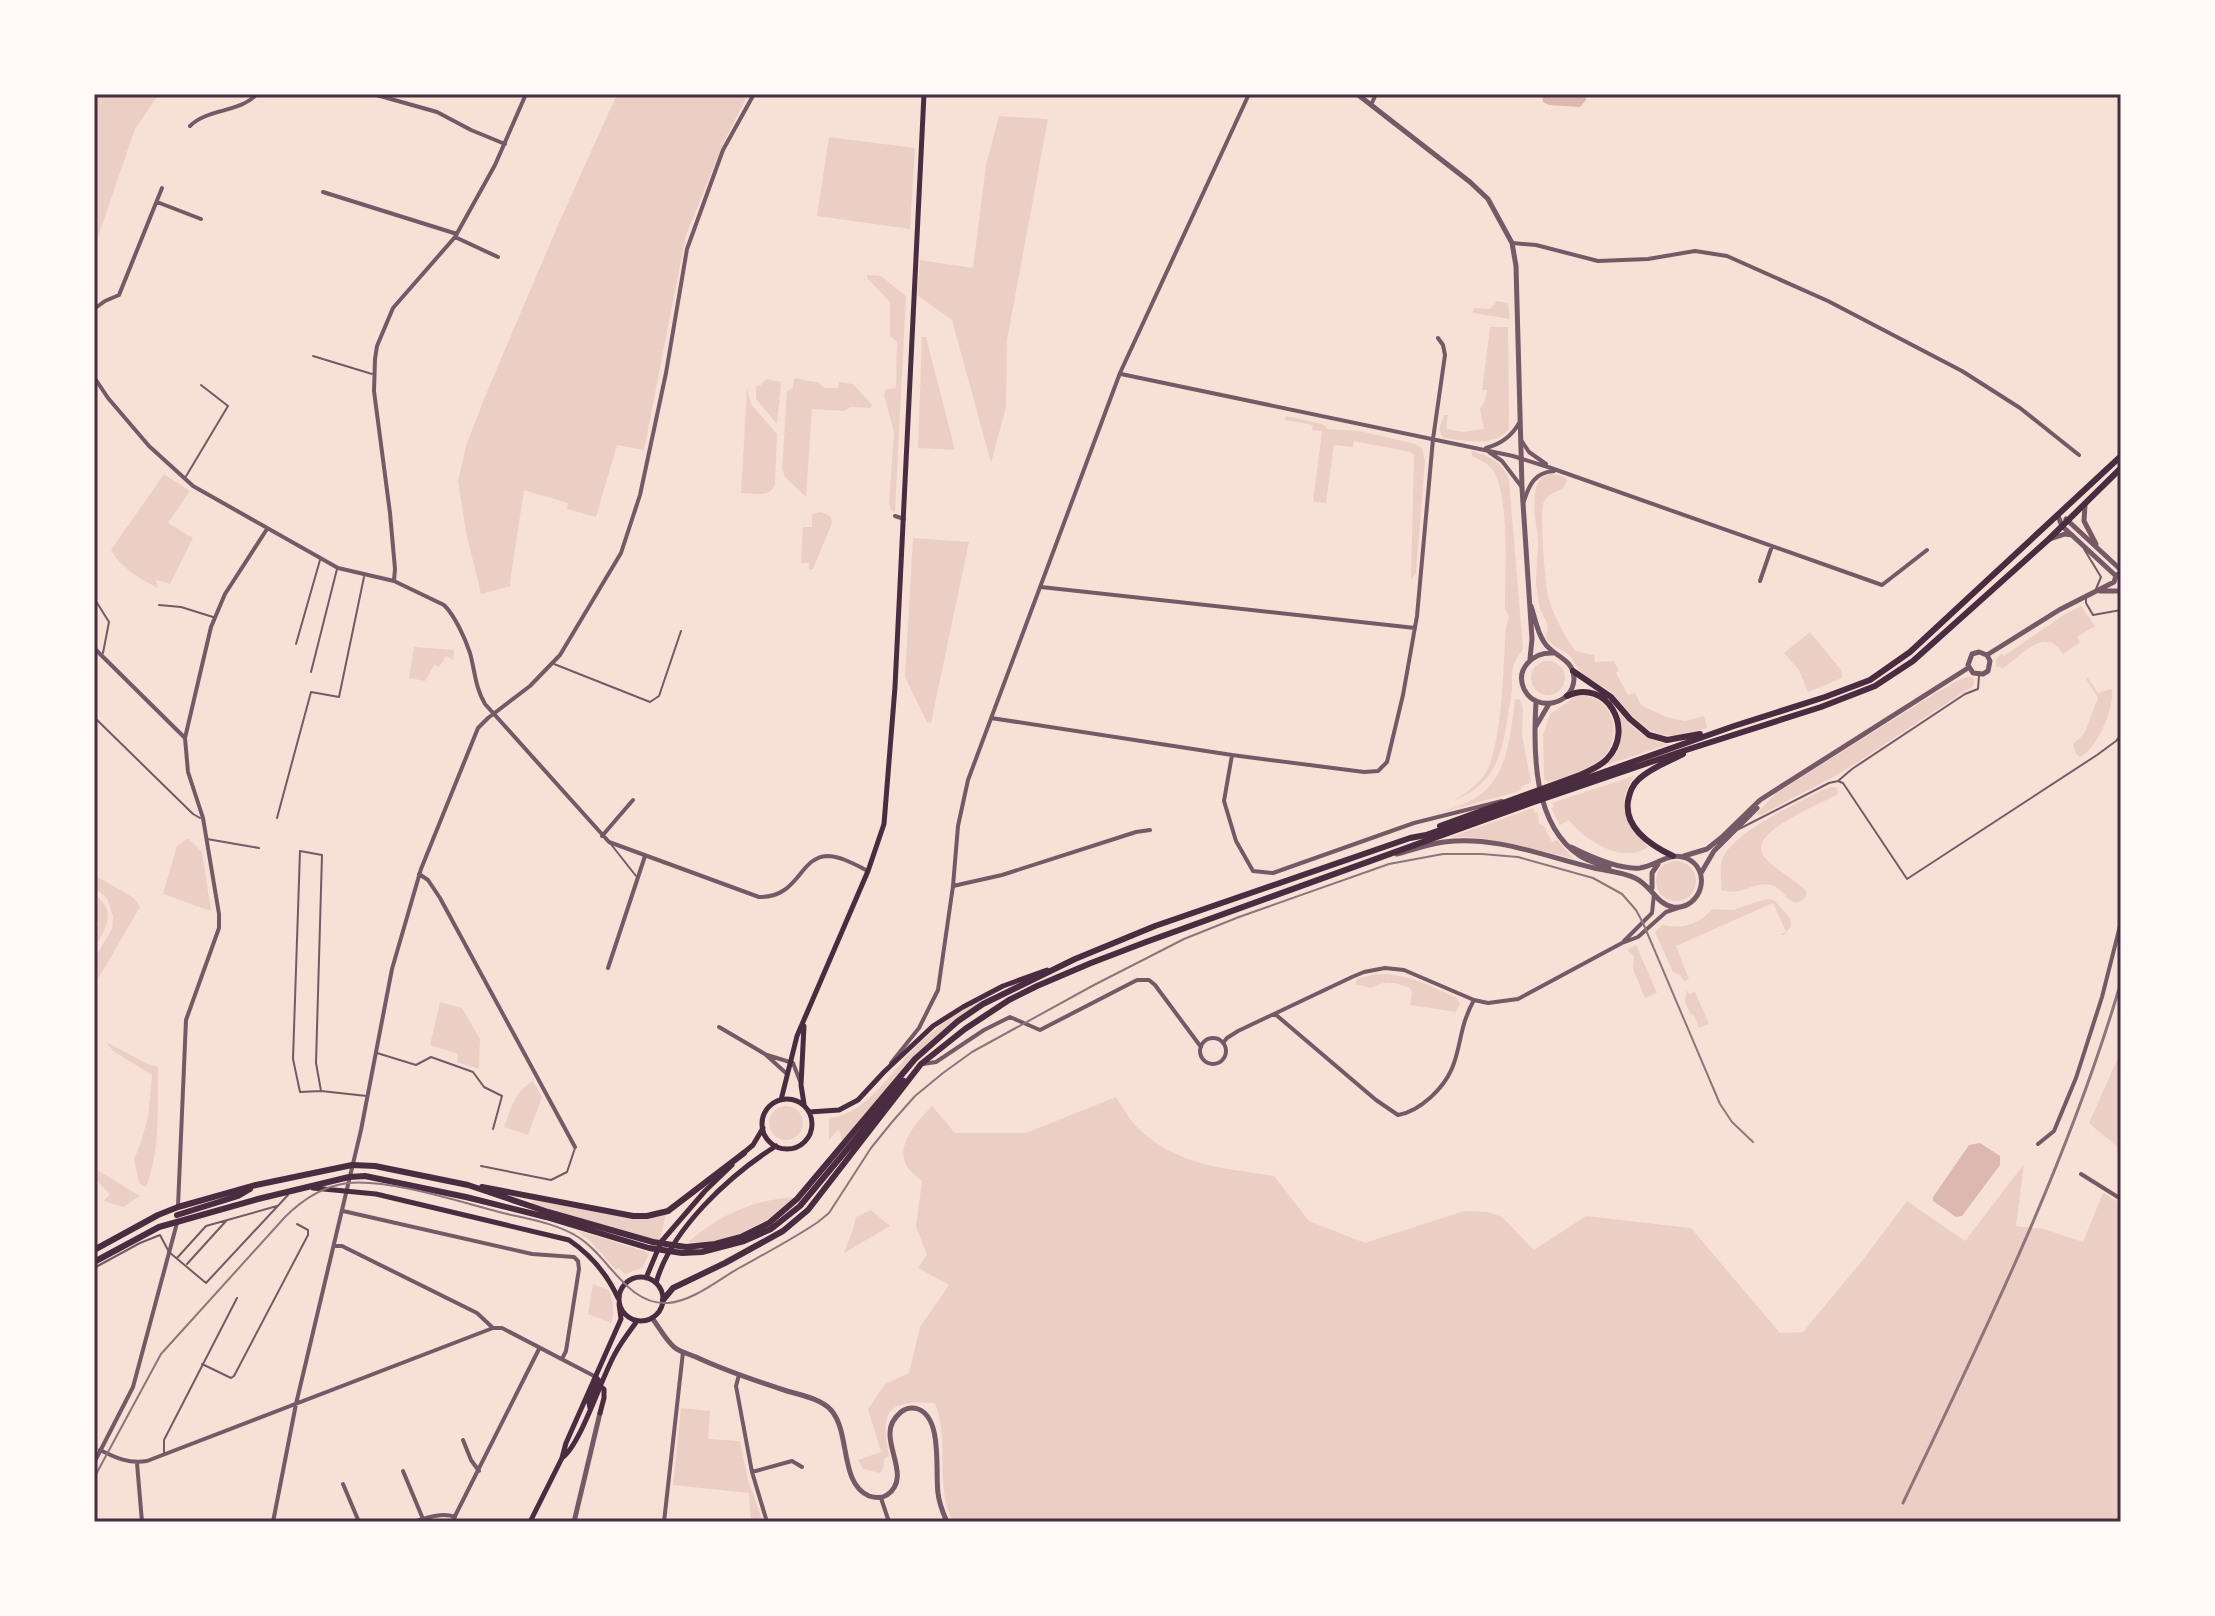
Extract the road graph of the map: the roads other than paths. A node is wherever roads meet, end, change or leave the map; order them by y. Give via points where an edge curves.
1 (257, 94) edge
2 (373, 94) edge
3 (399, 94) edge
4 (526, 94) edge
5 (754, 94) edge
6 (924, 94) edge
7 (1249, 94) edge
8 (1357, 94) edge
9 (1376, 94) edge
10 (396, 101) junction
11 (1371, 105) junction
12 (190, 126) dead end
13 (505, 144) junction
14 (162, 188) dead end
15 (323, 192) dead end
16 (157, 202) junction
17 (201, 219) dead end
18 (456, 236) junction
19 (1512, 243) junction
20 (498, 257) dead end
21 (94, 309) edge
22 (1438, 338) dead end
23 (313, 356) dead end
24 (1120, 373) junction
25 (374, 374) junction
26 (94, 377) edge
27 (201, 385) dead end
28 (1520, 421) junction
29 (1433, 439) junction
30 (1521, 439) junction
31 (1484, 448) junction
32 (2079, 455) dead end
33 (2121, 456) edge
34 (1521, 459) junction
35 (1551, 468) junction
36 (2121, 468) edge
37 (1561, 471) junction
38 (184, 479) junction
39 (1522, 488) junction
40 (2085, 503) junction
41 (1523, 505) junction
42 (895, 516) dead end
43 (2058, 516) junction
44 (904, 519) junction
45 (2068, 520) junction
46 (2062, 526) junction
47 (267, 529) junction
48 (2072, 535) junction
49 (2049, 539) junction
50 (2080, 542) junction
51 (1772, 546) junction
52 (2098, 548) junction
53 (1927, 550) dead end
54 (320, 559) junction
55 (338, 568) junction
56 (364, 575) junction
57 (2118, 575) edge
58 (394, 581) junction
59 (1760, 581) dead end
60 (1041, 587) junction
61 (2095, 591) junction
62 (2119, 592) edge
63 (1527, 594) junction
64 (94, 598) edge
65 (159, 605) dead end
66 (2121, 610) edge
67 (214, 618) junction
68 (1415, 628) junction
69 (681, 631) dead end
70 (296, 644) dead end
71 (94, 648) edge
72 (1553, 653) junction
73 (103, 654) junction
74 (1987, 655) junction
75 (1530, 659) junction
76 (552, 663) junction
77 (1968, 668) junction
78 (1573, 671) junction
79 (311, 672) dead end
80 (1979, 675) junction
81 (1567, 696) junction
82 (1536, 701) junction
83 (1549, 704) junction
84 (494, 713) junction
85 (94, 717) edge
86 (991, 718) junction
87 (1734, 726) junction
88 (1534, 731) junction
89 (2121, 735) edge
90 (185, 738) junction
91 (1693, 749) junction
92 (1232, 755) junction
93 (1838, 781) junction
94 (1775, 791) junction
95 (1548, 792) junction
96 (1530, 798) junction
97 (633, 800) dead end
98 (1508, 801) junction
99 (200, 818) junction
100 (277, 818) dead end
101 (1150, 830) dead end
102 (1734, 832) junction
103 (602, 836) junction
104 (1410, 838) junction
105 (206, 839) junction
106 (609, 842) junction
107 (1571, 847) junction
108 (259, 848) dead end
109 (645, 856) junction
110 (1673, 856) junction
111 (1682, 856) junction
112 (1373, 861) junction
113 (1658, 863) junction
114 (868, 871) junction
115 (1614, 871) junction
116 (419, 874) junction
117 (1701, 874) junction
118 (637, 877) junction
119 (953, 886) junction
120 (1653, 892) junction
121 (1681, 906) junction
122 (2121, 922) edge
123 (1622, 943) junction
124 (1075, 959) junction
125 (608, 968) dead end
126 (1474, 1000) junction
127 (1274, 1013) junction
128 (805, 1021) junction
129 (719, 1027) dead end
130 (1223, 1043) junction
131 (1201, 1047) junction
132 (375, 1053) junction
133 (765, 1054) junction
134 (790, 1060) junction
135 (921, 1064) junction
136 (884, 1072) junction
137 (787, 1074) junction
138 (801, 1085) junction
139 (321, 1091) junction
140 (368, 1096) junction
141 (781, 1100) junction
142 (804, 1105) junction
143 (809, 1112) junction
144 (763, 1128) junction
145 (493, 1129) dead end
146 (2038, 1144) dead end
147 (776, 1146) junction
148 (575, 1147) joint
149 (744, 1153) junction
150 (352, 1165) junction
151 (481, 1166) dead end
152 (2081, 1174) dead end
153 (349, 1177) junction
154 (468, 1185) junction
155 (312, 1187) junction
156 (291, 1191) junction
157 (347, 1191) junction
158 (2121, 1199) edge
159 (278, 1206) junction
160 (343, 1211) junction
161 (177, 1215) junction
162 (226, 1220) junction
163 (297, 1224) dead end
164 (651, 1245) junction
165 (335, 1246) junction
166 (94, 1250) edge
167 (684, 1250) junction
168 (169, 1252) junction
169 (177, 1258) junction
170 (94, 1262) edge
171 (185, 1266) junction
172 (94, 1268) edge
173 (646, 1278) junction
174 (656, 1283) junction
175 (237, 1298) dead end
176 (663, 1300) junction
177 (619, 1301) junction
178 (652, 1318) junction
179 (637, 1321) junction
180 (493, 1328) junction
181 (539, 1349) junction
182 (683, 1352) junction
183 (562, 1359) junction
184 (202, 1364) junction
185 (739, 1375) junction
186 (596, 1377) junction
187 (601, 1387) junction
188 (296, 1404) junction
189 (590, 1408) junction
190 (600, 1413) joint
191 (463, 1440) dead end
192 (100, 1450) junction
193 (164, 1455) junction
194 (562, 1458) junction
195 (94, 1463) edge
196 (137, 1463) junction
197 (802, 1467) dead end
198 (403, 1471) dead end
199 (479, 1471) junction
200 (752, 1472) junction
201 (343, 1484) dead end
202 (881, 1498) junction
203 (423, 1519) junction
204 (454, 1519) edge
205 (142, 1522) edge
206 (273, 1522) edge
207 (359, 1522) edge
208 (413, 1522) edge
209 (530, 1522) edge
210 (574, 1522) edge
211 (664, 1522) edge
212 (767, 1522) edge
213 (889, 1522) edge
214 (947, 1522) edge

1 - 12 street via 250,102
2 - 10 street
3 - 10 lane
4 - 13 street
5 - 76 street via 723,150 687,249 640,495 621,553 567,647
6 - 44 main road
7 - 24 street
8 - 11 street
9 - 11 street
10 - 13 street via 437,112
11 - 19 street via 1488,199
13 - 18 street
14 - 16 street
15 - 18 street
16 - 17 street
16 - 21 street via 119,295
18 - 20 street
18 - 25 street via 393,308 381,333
19 - 28 street
19 - 32 street via 1598,261 1695,251 1727,256 1962,371
22 - 29 street via 1445,355
23 - 25 lane
24 - 29 street
24 - 60 street
25 - 58 street
26 - 38 street via 149,446
27 - 38 lane via 228,406
28 - 30 street
28 - 31 street via 1508,437
29 - 31 street
29 - 68 street
30 - 34 street
30 - 35 street
31 - 34 street
31 - 39 street via 1502,461
33 - 43 main road
34 - 35 street
34 - 39 street
35 - 37 street
36 - 40 main road
37 - 41 street via 1537,476
37 - 51 street
38 - 47 street
39 - 41 street
40 - 45 main road
40 - 52 street via 2084,521
41 - 63 street
42 - 44 street
43 - 45 street
43 - 46 street
43 - 87 main road via 1910,652 1870,680
44 - 114 main road via 888,785 884,824
45 - 46 main road
45 - 52 street
46 - 48 street
46 - 49 main road
47 - 54 street
47 - 67 street
48 - 49 street
48 - 50 street
49 - 91 main road via 1898,673 1852,696
50 - 57 street
50 - 61 lane via 2101,577
51 - 53 street via 1882,585
51 - 59 street
52 - 57 street
54 - 55 street
54 - 70 lane
55 - 56 street
55 - 79 lane
56 - 58 street
56 - 100 lane via 339,697 311,692
57 - 61 street
57 - 62 street
58 - 84 street via 449,610 470,654 475,683
60 - 68 street
60 - 86 street
61 - 62 street
61 - 66 lane via 2086,600 2093,615
61 - 74 street
63 - 72 street via 1540,636
63 - 75 street
64 - 73 lane via 109,622
65 - 67 lane
67 - 90 street
68 - 92 street via 1387,762 1378,771
69 - 76 lane via 659,696 650,702
71 - 73 street
72 - 75 street
72 - 78 street via 1566,659
73 - 90 street
74 - 77 street via 1972,654
74 - 80 street via 1990,667
75 - 82 street via 1522,682
76 - 84 street
77 - 80 street
77 - 94 street
78 - 81 street
78 - 87 main road via 1655,738 1674,740
80 - 93 lane via 1978,689
81 - 83 street
81 - 95 main road via 1582,691 1606,701 1616,717 1618,739 1598,767
82 - 83 street
82 - 88 street
83 - 88 street
84 - 103 street
84 - 116 street via 478,728
85 - 99 lane
86 - 92 street
86 - 119 street via 968,780
87 - 95 main road
88 - 107 street via 1546,810
89 - 93 lane via 1907,879
90 - 99 street
91 - 95 main road
91 - 110 main road via 1653,768 1629,794 1634,826
92 - 98 street via 1224,801 1236,841 1253,871 1273,873 1414,823
93 - 102 lane
94 - 102 street
94 - 111 street via 1714,845
95 - 96 main road
96 - 98 main road
96 - 104 main road
96 - 112 main road
97 - 103 street
98 - 104 main road
99 - 105 street
101 - 119 street
102 - 117 street
103 - 106 street
104 - 124 main road
105 - 108 lane
105 - 161 street via 219,928 186,1020
106 - 109 street
106 - 118 lane
107 - 113 street via 1602,861 1639,868
107 - 115 street via 1582,858
109 - 114 street via 759,897 789,888 820,857 838,858
109 - 118 street
110 - 111 street
110 - 113 street
111 - 117 street
112 - 115 street via 1464,841
112 - 135 main road via 1037,986 965,1029
113 - 120 street via 1651,878
114 - 128 main road
115 - 120 street
116 - 132 street
116 - 148 street via 440,898
117 - 121 street via 1699,893
118 - 125 street
119 - 136 street via 938,990 919,1028
120 - 121 street via 1665,904
120 - 123 street via 1652,913
121 - 123 street
122 - 146 street via 2076,1078 2054,1131
123 - 126 street via 1518,999
124 - 136 main road via 963,1007 933,1026
124 - 167 main road via 958,1021 915,1059 784,1213 741,1237
126 - 127 street via 1404,970 1385,968 1364,972
126 - 127 street via 1450,1075 1427,1101 1398,1115
127 - 130 street
128 - 134 main road
128 - 138 main road
129 - 133 street
130 - 131 street via 1212,1038
130 - 131 street via 1226,1054 1215,1064 1202,1058
131 - 135 street via 1155,985 1137,980 1040,1030 1010,1017 936,1062
132 - 140 street
132 - 145 lane via 416,1065 431,1057 473,1072 484,1087 502,1096
133 - 134 street
133 - 137 street
134 - 137 main road
134 - 138 street
135 - 167 main road via 800,1206 771,1229 717,1249
135 - 176 main road via 808,1210 783,1231 673,1288
136 - 143 main road via 858,1100 839,1110
137 - 141 main road
138 - 142 main road
139 - 139 lane via 300,1092 293,1059 300,851 322,855 316,1063
139 - 140 lane
140 - 150 street
141 - 142 main road
141 - 144 main road via 768,1108
142 - 143 main road
143 - 147 main road via 807,1140 790,1148
144 - 147 main road
144 - 149 main road
147 - 174 main road via 695,1217 660,1266
148 - 151 lane via 567,1172 551,1180
149 - 154 main road via 680,1204 647,1216
149 - 173 main road via 661,1242
150 - 153 street
150 - 154 main road
150 - 161 main road via 256,1185
152 - 158 street
153 - 155 main road
153 - 157 street
153 - 164 main road via 374,1177 466,1197
154 - 164 main road
155 - 156 main road
155 - 157 main road
156 - 159 lane
156 - 161 main road
157 - 160 street
157 - 177 main road via 569,1240 597,1263
159 - 162 lane
159 - 171 lane via 206,1283
160 - 165 street
160 - 183 street via 532,1254 574,1257 579,1269
161 - 166 main road via 158,1215
161 - 168 street
161 - 170 main road
162 - 169 lane via 206,1226
162 - 171 lane
163 - 184 lane via 308,1235 234,1376
164 - 167 main road
165 - 180 street via 477,1313
165 - 188 street
168 - 169 lane
168 - 172 lane via 160,1235
168 - 192 street via 133,1387
169 - 171 lane
173 - 174 main road
173 - 177 main road via 628,1281
174 - 176 main road
175 - 184 lane
176 - 178 main road
177 - 179 main road via 626,1315
177 - 186 main road via 621,1319
178 - 179 main road
178 - 182 street
179 - 187 main road via 616,1351
180 - 181 street
180 - 188 street
181 - 183 street
181 - 199 street
182 - 185 street
182 - 211 street
183 - 186 street
184 - 193 lane via 164,1440
185 - 200 street via 736,1386
185 - 202 street via 828,1407 841,1429 854,1482
186 - 189 main road
186 - 194 main road
187 - 189 main road
187 - 190 main road
188 - 193 street
188 - 206 street
189 - 194 main road
190 - 210 street
191 - 199 street
192 - 195 street
192 - 196 street
193 - 196 street
194 - 209 main road
196 - 205 street
197 - 200 street via 792,1461
198 - 203 street
199 - 204 street
200 - 212 street
201 - 207 street
202 - 213 street
202 - 214 street via 897,1481 891,1425 906,1409 918,1409 935,1434 938,1494
203 - 204 street via 449,1514
203 - 208 street

